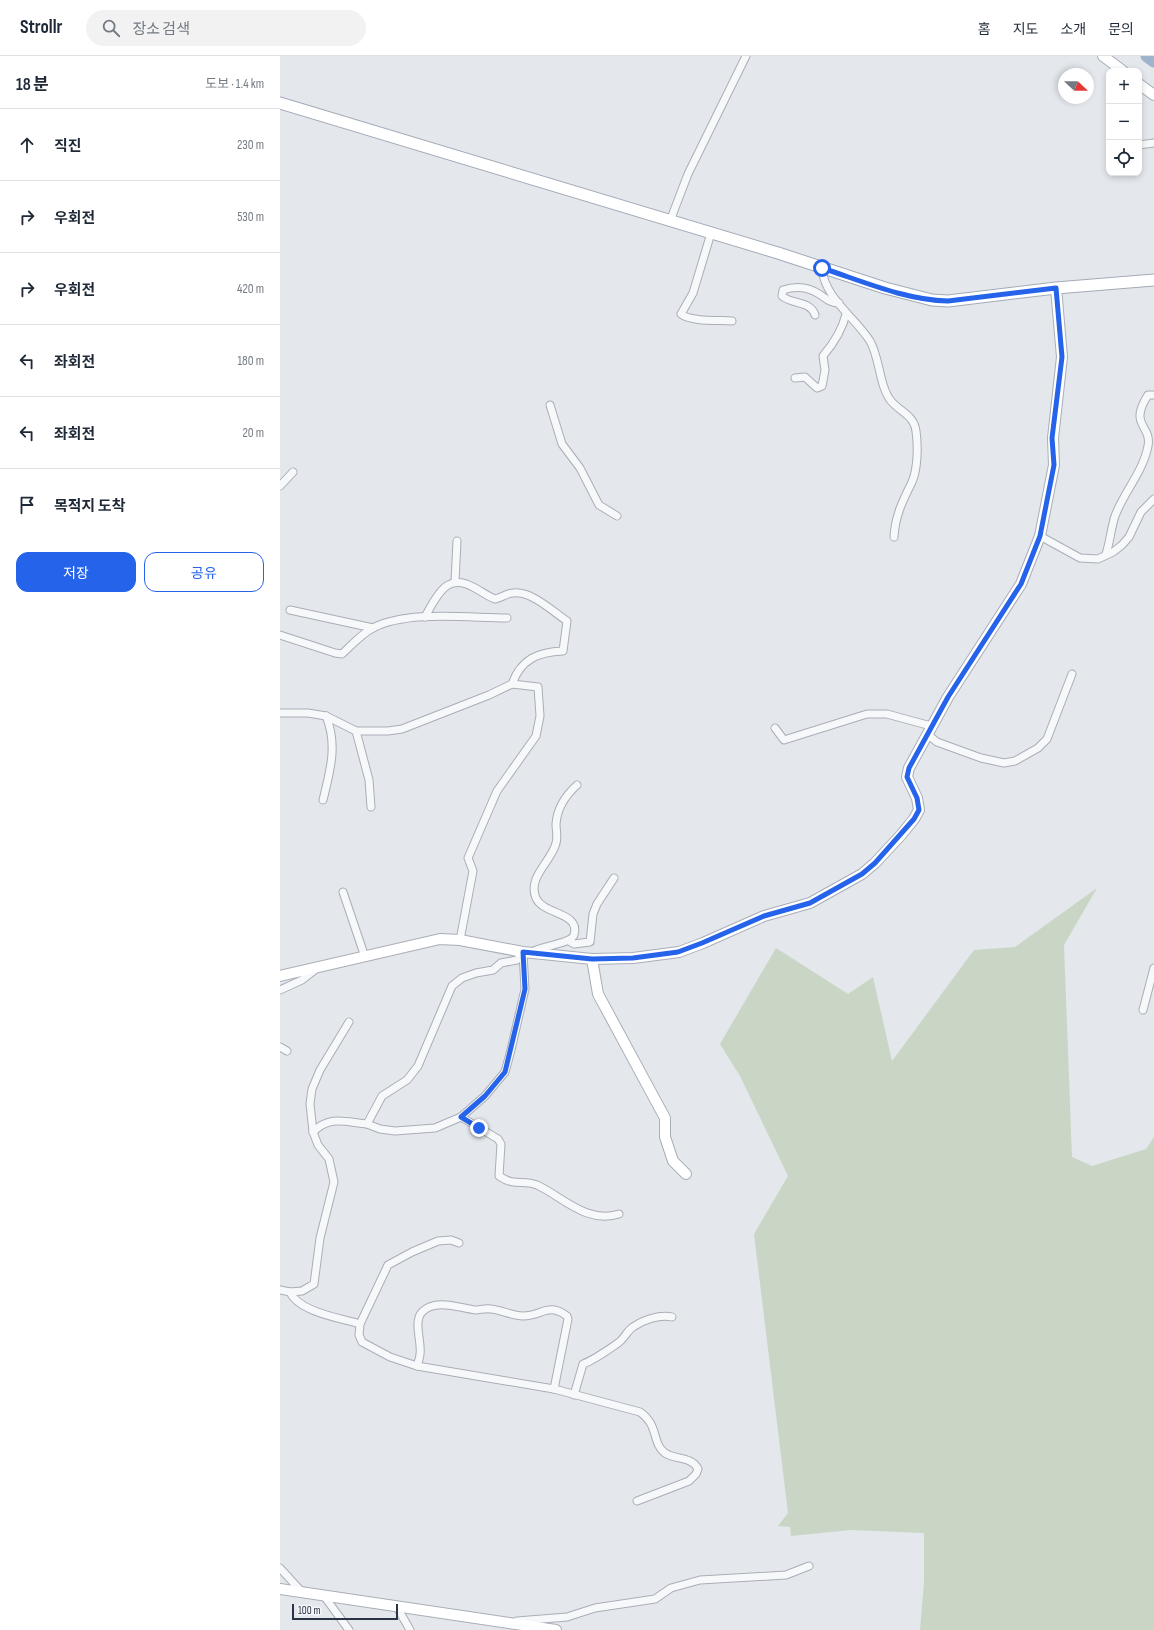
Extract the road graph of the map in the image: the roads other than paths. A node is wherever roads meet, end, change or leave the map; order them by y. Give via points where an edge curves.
1 (746, 56) edge
2 (1104, 56) edge
3 (1119, 68) edge
4 (1142, 86) edge
5 (1154, 95) edge
6 (280, 103) edge
7 (1154, 143) edge
8 (1142, 145) edge
9 (670, 221) junction
10 (711, 233) junction
11 (822, 268) junction
12 (1154, 280) edge
13 (1056, 288) junction
14 (839, 303) junction
15 (846, 314) junction
16 (815, 315) dead end
17 (732, 321) dead end
18 (795, 378) dead end
19 (1154, 395) edge
20 (550, 404) dead end
21 (293, 472) dead end
22 (280, 486) edge
23 (1154, 499) edge
24 (617, 516) dead end
25 (894, 536) dead end
26 (1040, 536) junction
27 (457, 541) dead end
28 (1106, 554) junction
29 (455, 582) junction
30 (290, 610) dead end
31 (425, 617) junction
32 (507, 618) dead end
33 (373, 628) junction
34 (280, 635) edge
35 (1072, 674) dead end
36 (512, 684) junction
37 (280, 713) edge
38 (326, 716) junction
39 (775, 728) dead end
40 (929, 730) junction
41 (356, 731) junction
42 (577, 785) dead end
43 (323, 800) dead end
44 (371, 807) dead end
45 (614, 878) dead end
46 (343, 892) dead end
47 (460, 940) junction
48 (569, 941) junction
49 (526, 953) junction
50 (365, 956) junction
51 (592, 959) junction
52 (1154, 968) edge
53 (316, 969) junction
54 (280, 976) edge
55 (280, 990) edge
56 (1143, 1010) dead end
57 (349, 1022) dead end
58 (280, 1046) edge
59 (287, 1052) dead end
60 (461, 1117) junction
61 (367, 1124) junction
62 (313, 1132) junction
63 (686, 1174) dead end
64 (619, 1214) dead end
65 (459, 1243) dead end
66 (280, 1290) edge
67 (290, 1292) junction
68 (672, 1317) dead end
69 (360, 1324) junction
70 (417, 1366) junction
71 (554, 1389) junction
72 (574, 1395) junction
73 (637, 1501) dead end
74 (809, 1566) dead end
75 (280, 1568) edge
76 (280, 1589) edge
77 (301, 1591) junction
78 (324, 1596) junction
79 (397, 1607) junction
80 (503, 1623) junction
81 (349, 1630) edge
82 (410, 1630) edge
83 (556, 1630) edge

1 - 9 street via 688,174
2 - 3 street
4 - 5 street
6 - 9 main road
7 - 8 street
9 - 10 main road
10 - 11 main road
10 - 17 street via 693,293 681,314 698,319
11 - 13 main road via 932,300 948,301
11 - 14 street via 826,284
12 - 13 main road
13 - 26 street via 1062,368 1052,438 1054,465
14 - 15 street
14 - 16 street via 831,303 809,289 798,287 783,290 782,296 788,301 809,306
15 - 18 street via 843,327 834,344 823,356 825,370 822,386 817,388 805,377
15 - 25 street via 861,328 870,342 891,401 904,410 916,429 916,467 899,509
19 - 28 street via 1148,395 1140,410 1140,421 1148,445 1136,478 1115,516
20 - 24 street via 562,444 580,468 599,505
21 - 22 street
23 - 28 street via 1141,512 1129,537 1113,552
26 - 28 street via 1080,558 1098,558
26 - 40 street via 1021,584
27 - 29 street
29 - 31 street via 444,587 436,596
29 - 36 street via 464,583 495,599 520,592 567,621 563,651 549,652 525,662 517,671
30 - 33 street
31 - 32 street
31 - 33 street via 410,618
33 - 34 street via 342,654
35 - 40 street via 1047,739 1038,748 1015,761 1004,763 967,753 937,742
36 - 41 street via 402,729
36 - 47 street via 538,687 540,716 536,736 497,791 468,858 473,871
37 - 38 street
38 - 41 street
38 - 43 street via 333,747
39 - 40 street via 784,740 867,714 887,714
40 - 51 street via 909,768 907,777 917,798 919,810 901,835 862,874 810,903 764,916 678,952 633,958
41 - 44 street via 369,780
42 - 48 street via 562,803 556,822 556,844 538,874 535,891 538,901 546,908 572,921 575,927 574,936
45 - 48 street via 593,914 590,942 574,944
46 - 50 street
47 - 49 street
47 - 50 street via 427,941
48 - 49 street via 542,946
49 - 51 street
49 - 60 street via 525,989 505,1072 485,1096
49 - 61 street via 516,960 501,963 493,970 462,978 452,986 418,1066 407,1080 382,1096
50 - 53 street
51 - 63 street via 598,994 665,1118 665,1137 673,1161
52 - 56 street
53 - 54 street
53 - 55 street via 302,980
57 - 62 street via 320,1070 312,1089 310,1104
58 - 59 street
60 - 61 street via 435,1128 395,1131
60 - 64 street via 498,1139 501,1144 499,1176 506,1181 537,1185 570,1206 598,1215
61 - 62 street via 332,1121 321,1124
62 - 67 street via 318,1145 329,1159 334,1182 320,1238 314,1284 302,1291
65 - 69 street via 451,1240 438,1241 388,1264
66 - 67 street
67 - 69 street via 294,1300 302,1306
68 - 72 street via 665,1315 653,1318 634,1327 618,1343 583,1364
69 - 70 street via 359,1335 362,1342 390,1357
70 - 71 street
70 - 71 street via 420,1354 420,1315 428,1308 458,1305 478,1310 491,1308 524,1316 543,1310 556,1310 568,1319
71 - 72 street
72 - 73 street via 640,1412 649,1418 658,1443 666,1454 696,1464 696,1474 689,1481
74 - 80 street via 786,1575 700,1580 671,1588 655,1599 595,1608 568,1617
75 - 77 street
76 - 77 street
77 - 78 street
78 - 79 street
78 - 81 street
79 - 80 street
79 - 82 street
80 - 83 street

